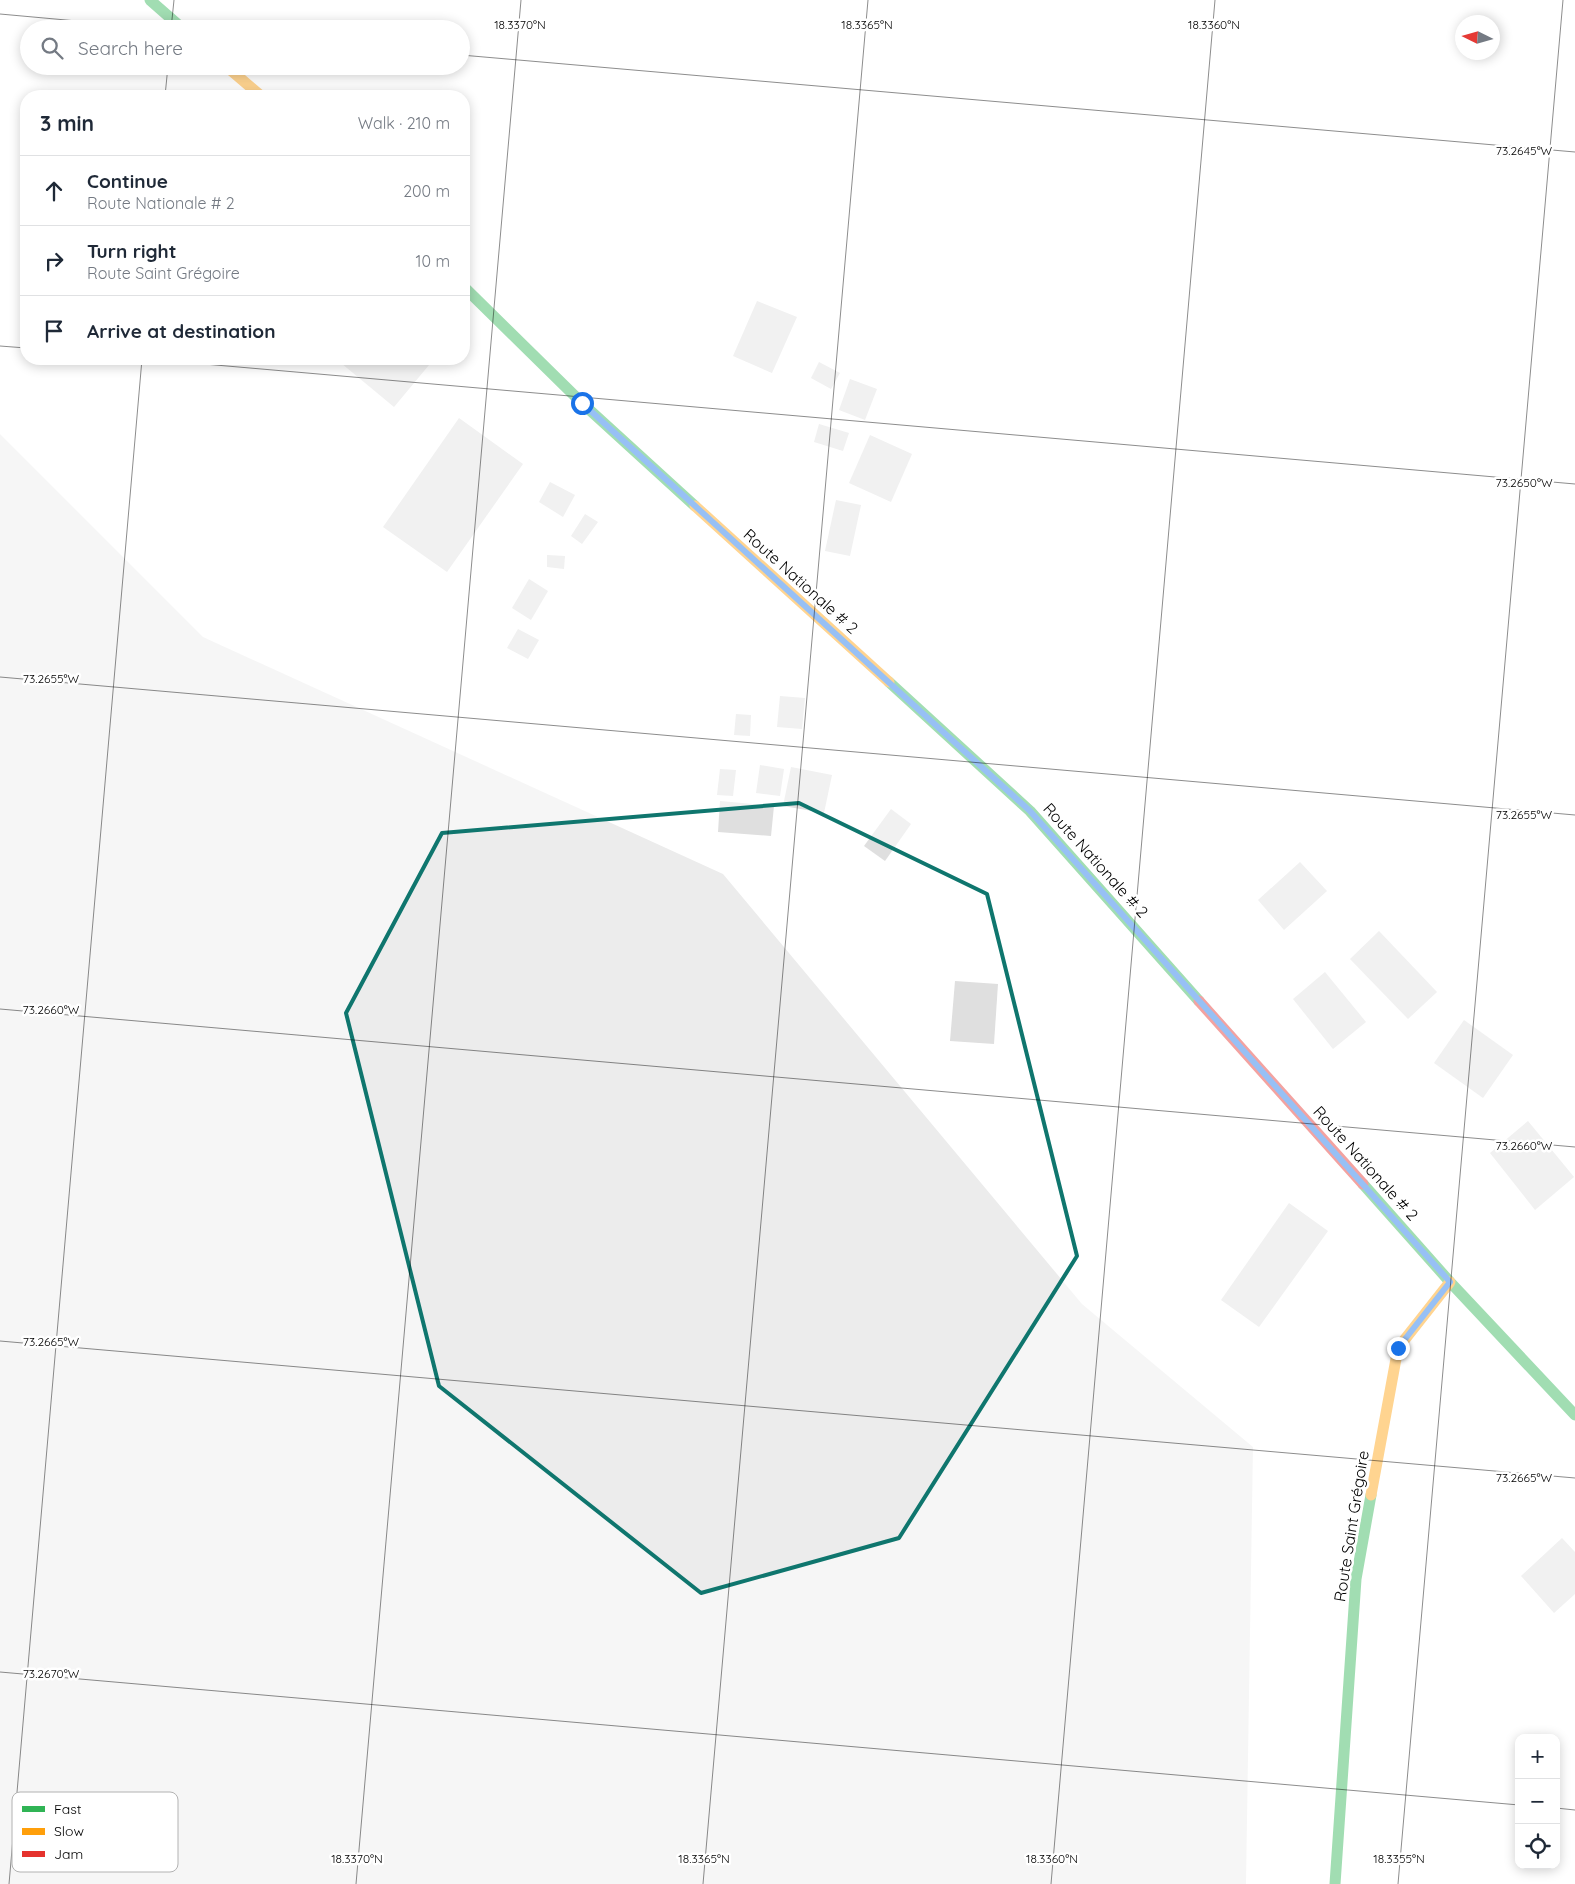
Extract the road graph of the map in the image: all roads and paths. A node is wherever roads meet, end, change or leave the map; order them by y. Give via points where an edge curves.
1 (150, 0) edge
2 (173, 20) edge
3 (236, 75) edge
4 (254, 90) edge
5 (470, 293) edge
6 (1450, 1282) junction
7 (1575, 1415) edge
8 (1335, 1884) edge

1 - 2 main road
3 - 4 main road
5 - 6 main road, Route Nationale # 2 via 582,403 1030,811
6 - 7 main road, Route Nationale # 2
6 - 8 main road, Route Saint Grégoire via 1398,1348 1356,1579

